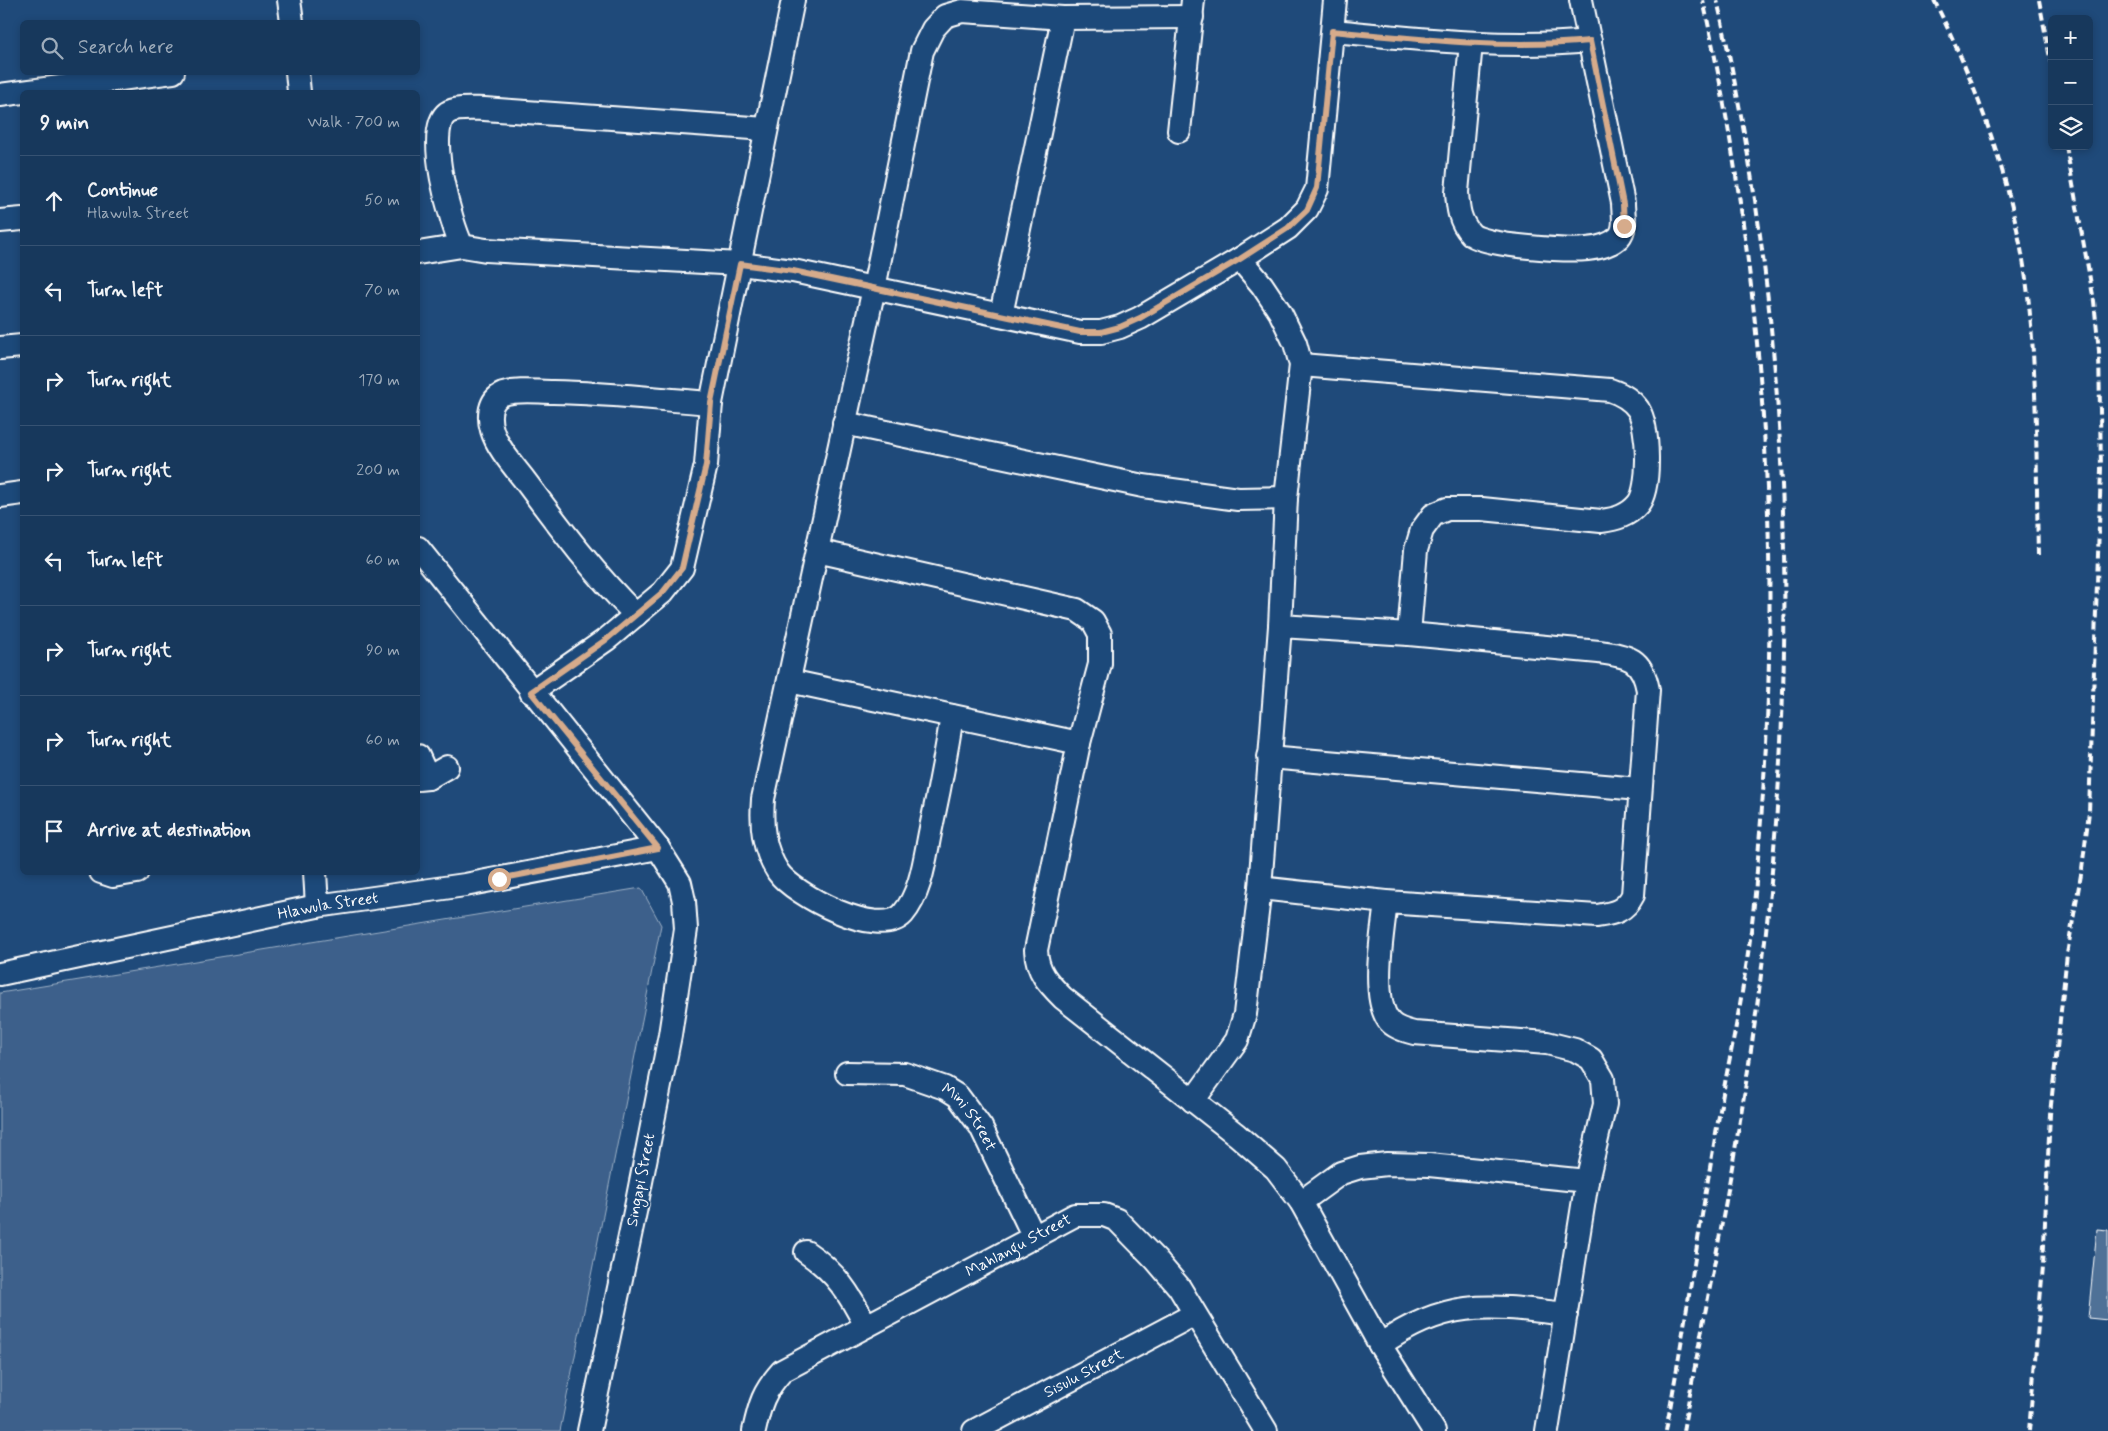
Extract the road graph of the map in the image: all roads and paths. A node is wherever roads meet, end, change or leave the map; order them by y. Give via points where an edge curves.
1 (290, 0) edge
2 (793, 0) edge
3 (1335, 0) edge
4 (1581, 0) edge
5 (1192, 8) edge
6 (1063, 18) junction
7 (292, 20) edge
8 (1332, 31) junction
9 (1590, 41) junction
10 (1471, 43) junction
11 (150, 75) edge
12 (296, 75) edge
13 (38, 90) edge
14 (299, 90) edge
15 (20, 92) edge
16 (0, 95) edge
17 (766, 129) junction
18 (1179, 131) dead end
19 (20, 219) edge
20 (0, 221) edge
21 (462, 246) junction
22 (420, 253) edge
23 (1240, 259) junction
24 (740, 264) junction
25 (874, 288) junction
26 (1001, 315) junction
27 (20, 346) edge
28 (0, 348) edge
29 (1301, 364) junction
30 (711, 403) junction
31 (844, 424) junction
32 (20, 493) edge
33 (0, 496) edge
34 (1286, 498) junction
35 (420, 551) edge
36 (817, 551) junction
37 (636, 615) junction
38 (1280, 626) junction
39 (1409, 634) junction
40 (789, 681) junction
41 (531, 692) junction
42 (952, 716) junction
43 (1079, 743) junction
44 (1269, 757) junction
45 (420, 759) edge
46 (431, 775) edge
47 (1639, 789) junction
48 (658, 848) junction
49 (315, 875) edge
50 (1260, 888) junction
51 (1386, 902) junction
52 (317, 906) junction
53 (0, 974) edge
54 (847, 1073) dead end
55 (1193, 1101) junction
56 (1587, 1181) junction
57 (1302, 1202) junction
58 (1034, 1237) junction
59 (806, 1252) dead end
60 (1566, 1314) junction
61 (1194, 1315) junction
62 (866, 1326) junction
63 (1380, 1345) junction
64 (589, 1431) edge
65 (754, 1431) edge
66 (974, 1431) edge
67 (1266, 1431) edge
68 (1434, 1431) edge
69 (1546, 1431) edge

1 - 7 street
2 - 17 street
3 - 8 street
4 - 9 street
5 - 6 street
5 - 18 street
6 - 25 street via 962,11 945,16 933,29 922,51
6 - 26 street
8 - 10 street
8 - 23 street via 1317,188 1313,198 1307,210 1288,228
9 - 10 street
9 - 10 street via 1623,204 1624,226 1619,236 1606,245 1586,249 1493,244 1472,235 1459,216 1457,192
11 - 13 street
12 - 14 street
15 - 16 street
17 - 21 street via 484,109 454,110 440,121 438,154 455,232
17 - 24 street
19 - 20 street
21 - 22 street
21 - 24 street
23 - 26 street via 1140,318 1101,332 1080,332
23 - 29 street via 1280,312
24 - 25 street
24 - 30 street
25 - 26 street
25 - 31 street
27 - 28 street
29 - 34 street
29 - 39 street via 1610,390 1626,396 1644,422 1647,445 1643,494 1640,503 1628,514 1601,521 1482,509 1448,509 1433,515 1422,530 1416,550
30 - 37 street via 706,465 682,568 663,592
30 - 37 street via 524,391 503,394 493,402 489,412 492,431 503,450 558,525
31 - 34 street via 1143,486 1238,499
31 - 36 street
32 - 33 street
34 - 38 street
35 - 41 street, Singapi Street
36 - 40 street
36 - 43 street via 1077,610 1086,615 1100,634 1101,648 1100,664
37 - 41 street
38 - 39 street
38 - 44 street
39 - 47 street via 1612,654 1638,664 1645,673 1648,690
40 - 42 street
40 - 42 street via 763,799 763,836 767,852 779,873 799,892 833,910 862,919 891,921 901,916 911,904 923,869
41 - 48 street, Singapi Street
42 - 43 street
43 - 55 street via 1036,950 1040,971 1063,998
44 - 47 street
44 - 50 street
45 - 46 street
47 - 51 street via 1633,895 1628,905 1616,913 1597,916
48 - 52 street, Hlawula Street via 465,885
48 - 64 street, Singapi Street via 680,883 686,929 670,1036
49 - 52 street
50 - 51 street
50 - 55 street via 1241,1030
51 - 56 street via 1380,987 1382,1008 1390,1022 1414,1033 1547,1043 1574,1050 1592,1059 1598,1067 1603,1079 1605,1104
52 - 53 street, Hlawula Street
54 - 58 street, Mini Street via 905,1074 958,1096 981,1127
55 - 57 street via 1262,1156
56 - 57 street via 1388,1164 1341,1173
56 - 60 street
57 - 63 street
58 - 61 street, Mahlangu Street via 1075,1216 1104,1215 1117,1220 1178,1287
58 - 62 street, Mahlangu Street
59 - 62 street via 825,1264 841,1283
60 - 63 street via 1501,1307 1464,1308 1433,1315
60 - 69 street
61 - 66 street, Sisulu Street
61 - 67 street, Mahlangu Street
62 - 65 street, Mahlangu Street via 782,1371 760,1400
63 - 68 street

